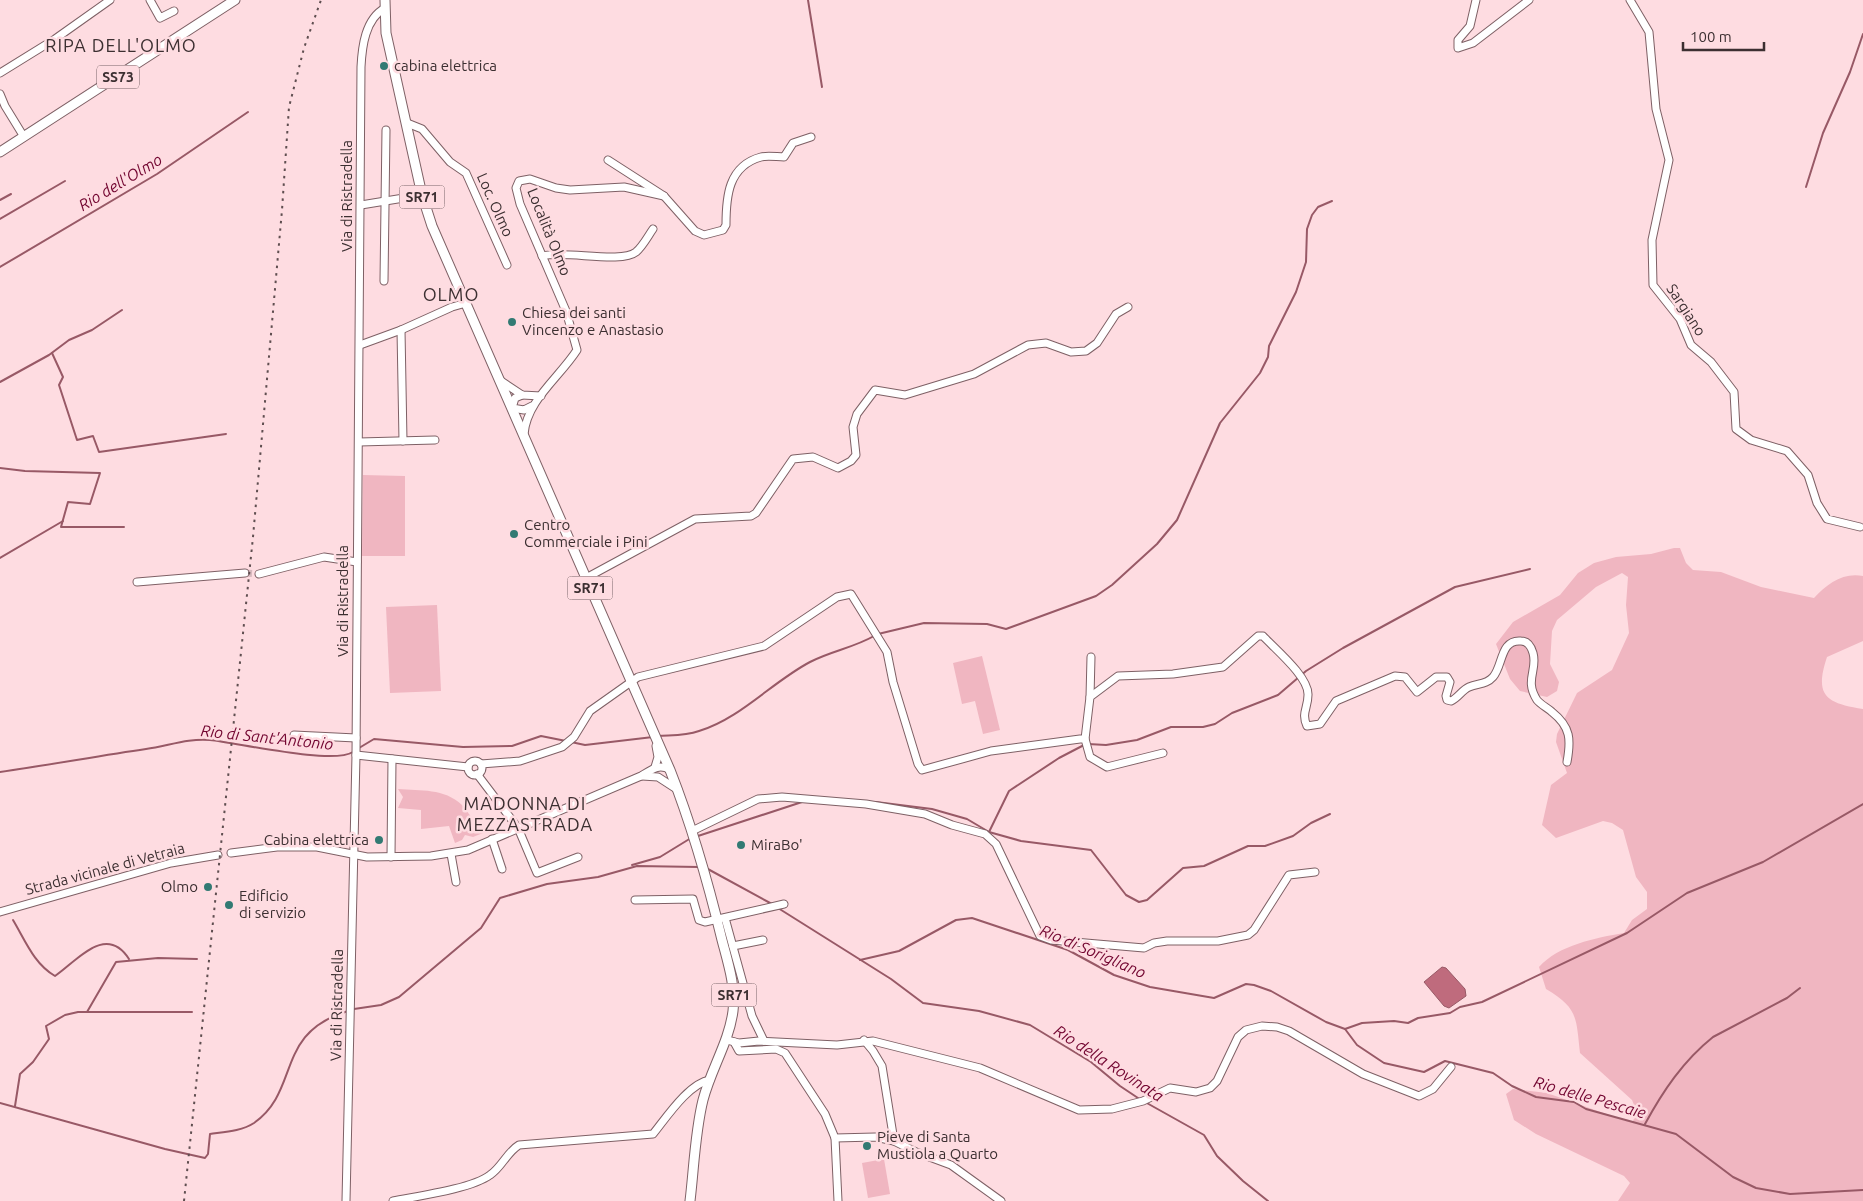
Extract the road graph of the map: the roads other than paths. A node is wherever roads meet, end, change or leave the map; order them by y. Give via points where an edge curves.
1 (110, 0) edge
2 (150, 0) edge
3 (235, 0) edge
4 (1476, 0) edge
5 (1529, 0) edge
6 (1630, 0) edge
7 (385, 4) edge
8 (174, 11) dead end
9 (0, 74) edge
10 (0, 94) edge
11 (2, 108) edge
12 (407, 123) junction
13 (386, 130) dead end
14 (24, 137) junction
15 (811, 137) dead end
16 (0, 152) edge
17 (608, 160) dead end
18 (422, 195) junction
19 (664, 196) junction
20 (385, 200) junction
21 (361, 205) junction
22 (653, 229) dead end
23 (542, 256) junction
24 (506, 265) dead end
25 (384, 281) dead end
26 (466, 303) junction
27 (1128, 307) dead end
28 (401, 330) junction
29 (360, 345) junction
30 (501, 382) junction
31 (522, 395) junction
32 (541, 396) junction
33 (532, 406) junction
34 (512, 408) junction
35 (524, 435) junction
36 (436, 440) dead end
37 (359, 442) junction
38 (402, 442) junction
39 (1860, 527) dead end
40 (357, 562) junction
41 (245, 573) tunnel mouth
42 (259, 574) tunnel mouth
43 (586, 578) junction
44 (138, 582) dead end
45 (1091, 657) dead end
46 (630, 683) junction
47 (1090, 697) junction
48 (294, 734) dead end
49 (356, 738) junction
50 (1085, 739) junction
51 (657, 741) junction
52 (1163, 753) dead end
53 (356, 755) junction
54 (392, 759) junction
55 (1567, 762) dead end
56 (481, 764) junction
57 (468, 767) junction
58 (655, 767) junction
59 (670, 770) junction
60 (477, 774) junction
61 (641, 776) junction
62 (658, 777) junction
63 (678, 790) junction
64 (518, 828) junction
65 (692, 831) junction
66 (492, 839) junction
67 (231, 853) dead end
68 (354, 854) junction
69 (451, 854) junction
70 (218, 855) dead end
71 (390, 856) junction
72 (578, 858) dead end
73 (502, 869) dead end
74 (1315, 872) dead end
75 (456, 882) dead end
76 (635, 900) dead end
77 (784, 904) dead end
78 (0, 912) edge
79 (721, 919) junction
80 (762, 940) dead end
81 (733, 946) junction
82 (864, 1040) junction
83 (730, 1041) junction
84 (764, 1041) junction
85 (1451, 1067) dead end
86 (710, 1080) junction
87 (835, 1138) junction
88 (894, 1141) junction
89 (346, 1201) edge
90 (394, 1201) edge
91 (690, 1201) edge
92 (838, 1201) edge
93 (1001, 1201) edge

1 - 9 street
2 - 8 street via 160,18
3 - 14 main road, SS73
4 - 5 street via 1470,26 1458,40 1458,48 1473,43
6 - 39 street, Sargiano via 1649,32 1656,108 1670,160 1652,240 1653,285 1680,320 1691,345 1711,362 1734,392 1736,429 1751,440 1787,451 1808,475 1817,503 1827,519
7 - 12 main road, SR71 via 386,33
7 - 21 street, Via di Ristradella via 368,28 362,52
10 - 11 street
11 - 14 street
12 - 18 main road, SR71
12 - 24 street, Loc. Olmo via 422,129 450,162 466,173
13 - 20 street
14 - 16 main road, SS73
15 - 19 street via 793,143 784,157 759,157 737,172 730,185 723,230 704,236
17 - 19 street
18 - 20 street
18 - 26 main road, SR71
19 - 23 street, Località Olmo via 624,187 570,190 530,179 519,181 517,194
20 - 21 street
20 - 25 street
21 - 29 street, Via di Ristradella
22 - 23 street via 636,252 617,257
23 - 32 street, Località Olmo via 566,311 577,350
26 - 28 street
26 - 30 main road, SR71
27 - 43 street via 1116,314 1098,343 1086,351 1071,352 1046,343 1028,345 974,374 905,395 875,390 856,414 852,427 856,455 851,461 838,468 813,457 793,459 751,516 695,519
28 - 29 street
28 - 38 street
29 - 37 street, Via di Ristradella
30 - 31 street
30 - 34 main road, SR71
31 - 32 street
31 - 34 street via 515,398
32 - 33 street
33 - 34 street via 524,410
33 - 35 street via 527,414
34 - 35 main road, SR71
35 - 43 main road, SR71
36 - 38 street
37 - 38 street
37 - 40 street, Via di Ristradella
40 - 42 street via 324,557
40 - 49 street, Via di Ristradella
41 - 44 street
43 - 46 main road, SR71
45 - 47 street
46 - 50 street via 638,677 764,646 837,597 851,594 887,652 893,682 922,770 991,751
46 - 51 main road, SR71
46 - 56 street via 590,710 566,745 520,761
47 - 50 street
47 - 55 street via 1118,676 1173,674 1223,667 1258,636 1263,636 1305,685 1308,695 1304,718 1307,726 1320,724 1336,701 1395,676 1405,678 1417,692 1436,677 1447,677 1450,682 1446,696 1451,701 1468,687 1483,684 1494,676 1506,646 1515,640 1525,641 1534,654 1530,676 1538,701 1560,718 1569,730
48 - 49 street
49 - 53 street, Via di Ristradella
50 - 52 street via 1090,756 1107,767
51 - 58 street
51 - 59 main road, SR71
53 - 54 street
53 - 68 street, Via di Ristradella
54 - 57 street
54 - 71 street
56 - 57 street via 473,761
56 - 60 street
57 - 60 street via 470,773
58 - 59 street
58 - 61 street
59 - 62 street
59 - 63 main road, SR71
60 - 64 street
61 - 62 street
61 - 64 street
62 - 63 street
63 - 65 main road, SR71
64 - 66 street
64 - 72 street via 537,873
65 - 74 street via 758,799 782,797 866,804 926,814 985,834 996,844 1040,936 1050,940 1136,948 1167,941 1218,941 1248,935 1288,875
65 - 79 main road, SR71
66 - 69 street
66 - 73 street
67 - 68 street via 277,847 316,847
68 - 71 street
68 - 89 street, Via di Ristradella
69 - 71 street
69 - 75 street
70 - 78 street, Strada vicinale di Vetraia via 171,863
76 - 79 street via 693,899 699,920
77 - 79 street
79 - 81 street
79 - 83 main road, SR71 via 734,988
80 - 81 street
81 - 84 street via 752,1016
82 - 84 street via 837,1045
82 - 85 street via 980,1068 1080,1110 1112,1109 1144,1101 1170,1088 1196,1092 1210,1088 1217,1081 1238,1037 1246,1030 1262,1026 1289,1031 1363,1074 1419,1096 1433,1090
82 - 88 street via 882,1066
83 - 84 street
83 - 86 main road, SR71
83 - 87 street via 739,1051 776,1049 785,1053 825,1114
86 - 90 street via 694,1087 653,1134 519,1144 490,1175 448,1190
86 - 91 main road, SR71 via 703,1101
87 - 88 street via 875,1137
87 - 92 street
88 - 93 street via 951,1165

